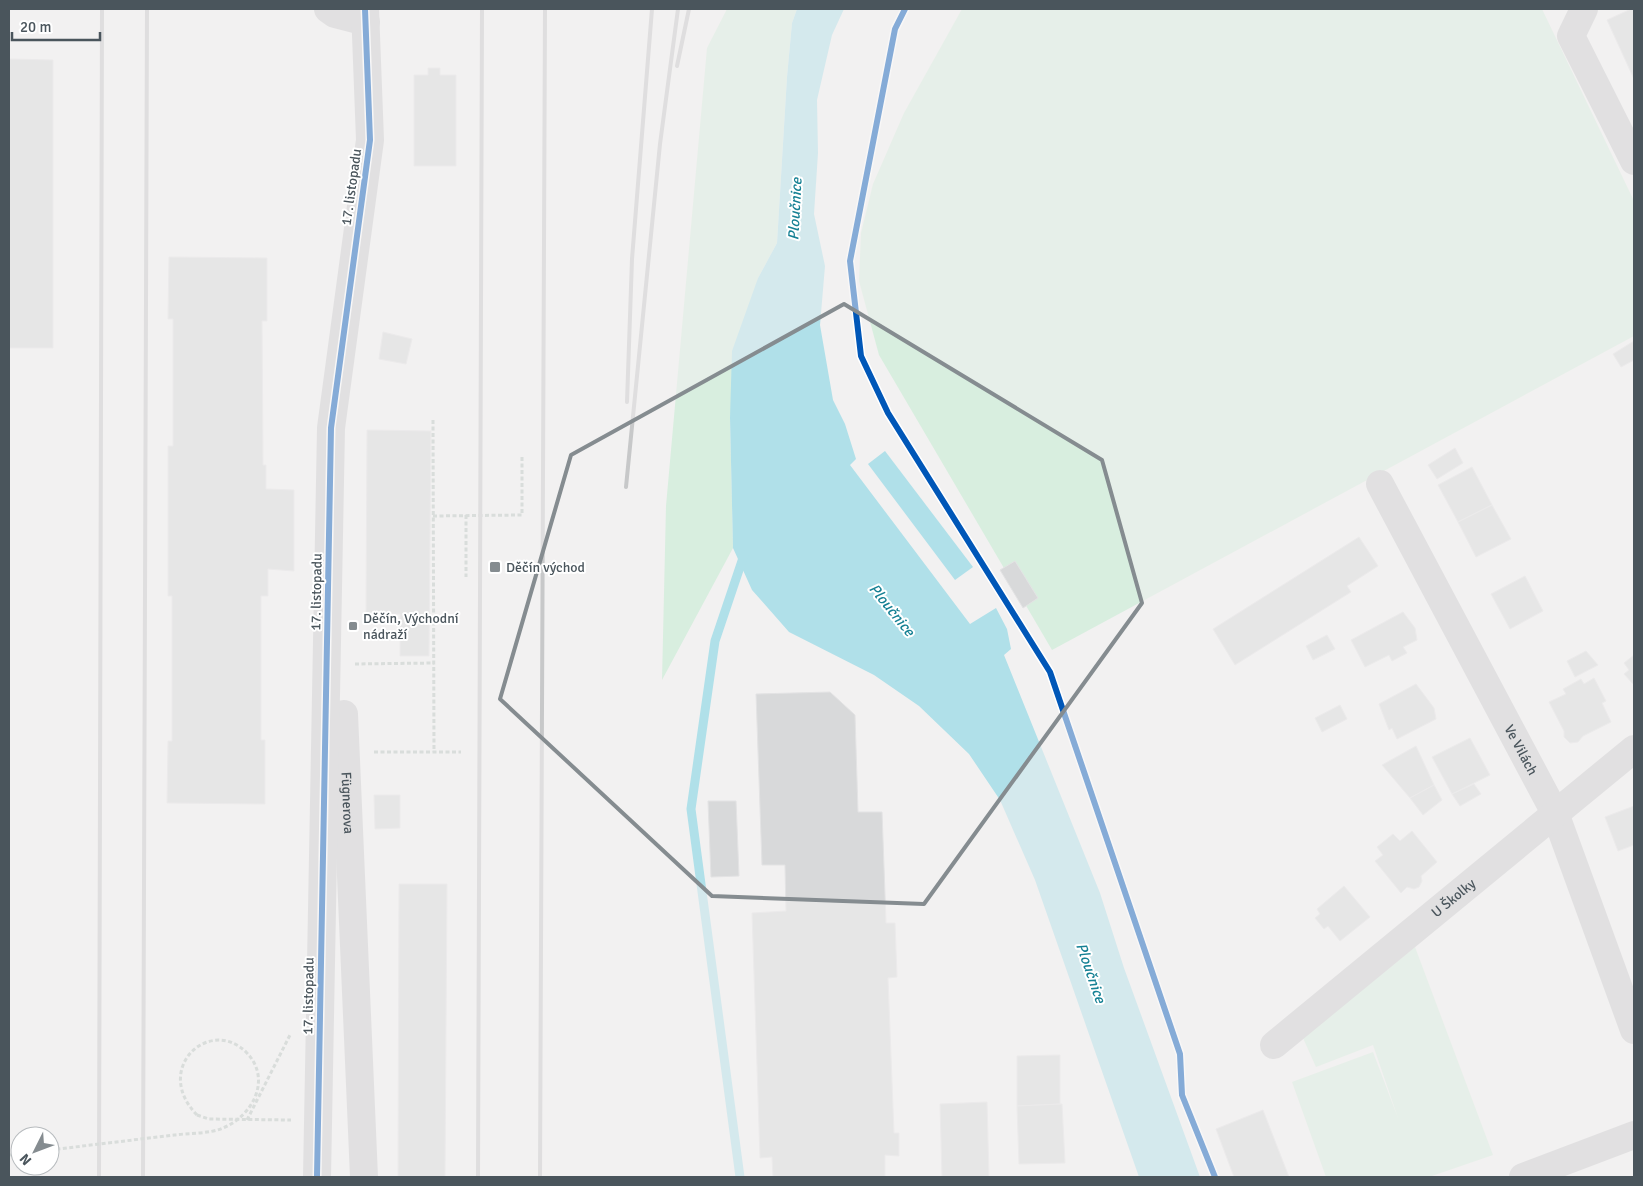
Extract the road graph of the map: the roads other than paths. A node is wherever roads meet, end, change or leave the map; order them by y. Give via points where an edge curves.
1 (328, 9) edge
2 (1584, 9) edge
3 (366, 15) edge
4 (1634, 161) edge
5 (331, 428) junction
6 (1380, 484) dead end
7 (1634, 748) edge
8 (1555, 813) junction
9 (1634, 1030) edge
10 (1274, 1045) dead end
11 (1634, 1135) edge
12 (316, 1177) edge
13 (364, 1177) edge
14 (1523, 1177) edge

1 - 3 street via 335,14
2 - 4 street via 1572,36
3 - 5 street, 17. listopadu via 370,140
5 - 12 street, 17. listopadu
5 - 13 street, Fügnerova
6 - 8 street, Ve Vilách
7 - 8 street, U Školky
8 - 9 street, Ve Vilách
8 - 10 street, U Školky
11 - 14 street

